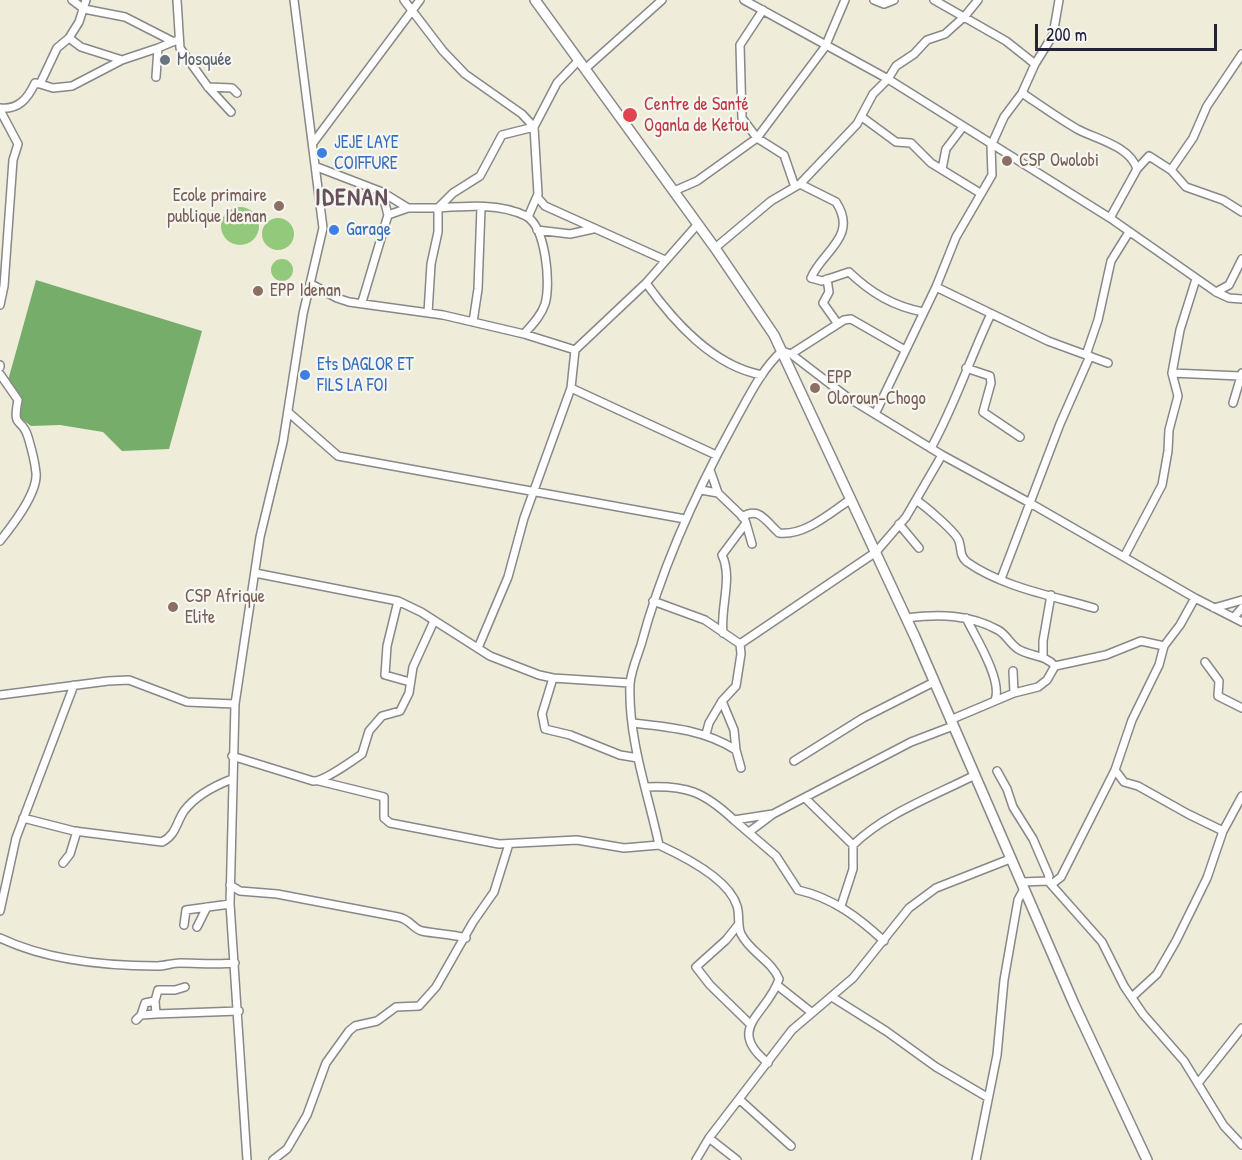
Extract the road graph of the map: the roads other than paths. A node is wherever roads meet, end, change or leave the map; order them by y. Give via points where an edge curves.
1 (72, 0) edge
2 (86, 0) edge
3 (177, 0) edge
4 (294, 0) edge
5 (404, 0) edge
6 (420, 0) edge
7 (535, 0) edge
8 (662, 0) edge
9 (744, 0) edge
10 (845, 0) edge
11 (874, 0) edge
12 (894, 0) edge
13 (934, 0) edge
14 (978, 0) edge
15 (1059, 0) edge
16 (412, 8) junction
17 (84, 9) junction
18 (763, 10) junction
19 (965, 16) junction
20 (69, 38) junction
21 (175, 41) junction
22 (825, 46) junction
23 (158, 48) junction
24 (1242, 54) edge
25 (122, 60) junction
26 (579, 60) junction
27 (1035, 64) junction
28 (585, 69) junction
29 (156, 77) dead end
30 (888, 79) junction
31 (40, 84) junction
32 (208, 87) junction
33 (237, 93) dead end
34 (1022, 93) junction
35 (0, 109) edge
36 (231, 112) dead end
37 (862, 117) junction
38 (534, 127) junction
39 (962, 128) junction
40 (757, 138) junction
41 (314, 143) junction
42 (991, 146) junction
43 (316, 168) junction
44 (942, 169) junction
45 (1137, 169) junction
46 (1171, 170) junction
47 (797, 186) junction
48 (674, 191) junction
49 (382, 192) junction
50 (980, 193) junction
51 (538, 198) junction
52 (408, 208) junction
53 (438, 208) junction
54 (481, 208) junction
55 (1242, 212) edge
56 (388, 215) junction
57 (528, 217) junction
58 (1110, 218) junction
59 (0, 220) edge
60 (8, 223) junction
61 (697, 225) junction
62 (593, 229) junction
63 (537, 230) junction
64 (1129, 232) junction
65 (715, 248) junction
66 (1242, 259) edge
67 (665, 260) junction
68 (827, 279) junction
69 (1196, 279) junction
70 (646, 283) junction
71 (311, 284) junction
72 (1229, 285) junction
73 (936, 287) junction
74 (1216, 292) junction
75 (1229, 298) junction
76 (1242, 299) edge
77 (362, 302) junction
78 (0, 305) edge
79 (923, 312) junction
80 (428, 313) junction
81 (991, 314) junction
82 (473, 322) junction
83 (838, 324) junction
84 (524, 334) junction
85 (575, 350) junction
86 (905, 350) junction
87 (786, 352) junction
88 (1088, 356) junction
89 (1108, 363) dead end
90 (966, 368) junction
91 (1172, 373) junction
92 (0, 374) edge
93 (1241, 374) edge
94 (762, 375) junction
95 (571, 388) junction
96 (1233, 403) dead end
97 (288, 412) junction
98 (876, 412) junction
99 (1020, 437) dead end
100 (931, 448) junction
101 (716, 455) junction
102 (942, 455) junction
103 (710, 470) junction
104 (701, 490) junction
105 (536, 491) junction
106 (718, 493) junction
107 (851, 499) junction
108 (916, 500) junction
109 (1030, 502) junction
110 (685, 519) junction
111 (744, 520) junction
112 (899, 524) junction
113 (0, 541) edge
114 (752, 544) dead end
115 (919, 548) dead end
116 (876, 552) junction
117 (1124, 557) junction
118 (255, 573) junction
119 (1001, 579) junction
120 (1051, 596) junction
121 (1195, 598) junction
122 (1242, 600) edge
123 (398, 601) junction
124 (653, 601) junction
125 (1094, 608) dead end
126 (1214, 608) junction
127 (1242, 608) edge
128 (1234, 617) junction
129 (907, 618) junction
130 (966, 618) junction
131 (434, 621) junction
132 (1242, 621) edge
133 (723, 633) junction
134 (740, 644) junction
135 (1164, 646) junction
136 (478, 648) junction
137 (1043, 656) junction
138 (1205, 662) dead end
139 (1055, 666) junction
140 (1013, 671) dead end
141 (553, 678) junction
142 (410, 682) junction
143 (934, 682) junction
144 (630, 683) junction
145 (74, 685) junction
146 (1014, 693) junction
147 (0, 695) edge
148 (995, 700) junction
149 (722, 701) junction
150 (235, 704) junction
151 (1242, 708) edge
152 (633, 723) junction
153 (951, 723) junction
154 (706, 734) junction
155 (736, 750) junction
156 (232, 756) junction
157 (638, 758) junction
158 (794, 761) dead end
159 (741, 768) dead end
160 (1115, 770) junction
161 (997, 771) dead end
162 (975, 775) junction
163 (232, 778) junction
164 (319, 781) junction
165 (646, 788) junction
166 (1242, 796) edge
167 (805, 798) junction
168 (773, 814) junction
169 (23, 818) junction
170 (734, 820) junction
171 (77, 831) junction
172 (1223, 831) junction
173 (749, 832) junction
174 (509, 844) junction
175 (659, 845) junction
176 (854, 845) junction
177 (1010, 859) junction
178 (63, 863) dead end
179 (1050, 883) junction
180 (230, 885) junction
181 (1023, 885) junction
182 (230, 904) junction
183 (841, 906) junction
184 (207, 907) junction
185 (0, 911) edge
186 (184, 925) dead end
187 (738, 925) junction
188 (197, 927) dead end
189 (0, 938) edge
190 (466, 938) junction
191 (884, 941) junction
192 (235, 963) junction
193 (777, 986) junction
194 (185, 987) dead end
195 (832, 997) junction
196 (1132, 997) junction
197 (155, 1001) junction
198 (239, 1011) junction
199 (811, 1012) junction
200 (156, 1014) junction
201 (750, 1024) junction
202 (1242, 1028) edge
203 (768, 1063) junction
204 (1199, 1082) junction
205 (987, 1097) junction
206 (740, 1099) junction
207 (709, 1138) junction
208 (1242, 1145) edge
209 (791, 1146) dead end
210 (247, 1160) edge
211 (273, 1160) edge
212 (696, 1160) edge
213 (737, 1160) edge
214 (976, 1160) edge
215 (1147, 1160) edge

1 - 17 street
2 - 17 street
3 - 21 street
4 - 41 street
5 - 16 street
6 - 16 street
7 - 26 street
8 - 28 street
9 - 18 street
10 - 22 street
11 - 12 street via 885,4
13 - 19 street
14 - 19 street
15 - 27 street via 1053,35
16 - 38 street via 465,74
16 - 41 street
17 - 20 street
17 - 21 street via 125,17
18 - 22 street
18 - 40 street via 739,48 742,118
19 - 27 street
19 - 30 street via 945,34 927,40 900,62
20 - 25 street via 81,47
20 - 31 street via 57,48
21 - 23 street
21 - 32 street
22 - 30 street
22 - 40 street
23 - 25 street
23 - 29 street
24 - 46 street
25 - 31 street via 72,86 52,88
26 - 28 street
26 - 38 street via 556,83
27 - 34 street
28 - 48 street
30 - 37 street via 877,88
30 - 39 street
31 - 35 street via 35,83 22,103
32 - 33 street via 231,88
32 - 36 street
34 - 42 street
34 - 45 street via 1133,159
35 - 60 street via 18,144
37 - 44 street via 896,142 911,143 931,164
37 - 47 street
38 - 51 street
38 - 53 street via 502,135 480,176
39 - 42 street
39 - 44 street via 946,149
40 - 47 street via 784,155
40 - 48 street via 697,181
41 - 43 street
42 - 50 street via 992,175
42 - 58 street
43 - 49 street
43 - 71 street via 323,228
44 - 50 street
45 - 46 street via 1149,156
45 - 58 street
46 - 55 street via 1186,187 1223,200
47 - 65 street via 771,201
47 - 68 street via 826,196 839,209 839,241 811,276
48 - 61 street
49 - 52 street
49 - 56 street
50 - 73 street via 956,237
51 - 57 street
51 - 62 street via 545,206
52 - 53 street
52 - 56 street
53 - 54 street
53 - 80 street
54 - 57 street via 496,207
54 - 82 street
56 - 77 street
57 - 63 street
58 - 64 street
59 - 60 street
60 - 78 street
61 - 65 street
61 - 67 street
62 - 63 street via 570,234
62 - 67 street
63 - 84 street via 545,256 547,292 541,312
64 - 69 street
64 - 88 street via 1111,261
65 - 87 street
66 - 72 street
67 - 70 street
68 - 79 street via 849,272 879,297 904,309
68 - 83 street via 829,292 823,303
69 - 74 street
69 - 91 street
70 - 85 street
70 - 94 street via 670,313 716,357 735,368
71 - 77 street via 337,298
71 - 97 street
72 - 74 street
72 - 75 street
73 - 79 street
73 - 81 street
74 - 75 street
75 - 76 street
77 - 80 street
79 - 86 street
80 - 82 street
81 - 88 street
81 - 90 street
82 - 84 street
83 - 86 street via 851,319
83 - 87 street
84 - 85 street
85 - 95 street
86 - 98 street
87 - 94 street
87 - 98 street
87 - 107 street
88 - 89 street
88 - 109 street
90 - 99 street via 990,376 983,412
90 - 100 street via 953,408
91 - 93 street
91 - 117 street via 1178,396 1162,485
92 - 113 street via 18,400 15,416 25,429 37,473 22,511
93 - 96 street
94 - 101 street
95 - 101 street
95 - 105 street
97 - 105 street via 338,456
97 - 118 street
98 - 100 street
100 - 102 street
101 - 103 street
102 - 108 street
102 - 109 street
103 - 104 street
103 - 106 street
104 - 106 street
104 - 110 street
105 - 110 street
105 - 136 street via 524,518 508,577
106 - 111 street
107 - 111 street via 817,523 790,533 779,533 757,512 750,512
107 - 116 street
108 - 112 street
108 - 119 street via 935,513 957,538 967,562
109 - 117 street
109 - 119 street
110 - 124 street
111 - 114 street
111 - 133 street via 722,555 727,564
112 - 115 street
112 - 116 street
116 - 129 street
116 - 134 street
117 - 121 street
118 - 123 street
118 - 150 street
119 - 120 street
120 - 125 street
120 - 137 street
121 - 126 street
121 - 135 street
122 - 126 street
123 - 131 street
123 - 142 street via 387,646 385,675
124 - 133 street via 692,614
124 - 144 street
126 - 128 street
127 - 128 street
128 - 132 street
129 - 130 street
129 - 143 street
130 - 137 street via 999,630 1018,649
130 - 148 street via 996,681
131 - 136 street
131 - 142 street
133 - 134 street
134 - 149 street via 736,686
135 - 139 street via 1141,641 1106,655
135 - 160 street
136 - 141 street
137 - 139 street
138 - 151 street via 1219,681 1218,696
139 - 146 street via 1043,684
140 - 146 street
141 - 144 street
141 - 157 street via 542,714 545,729
142 - 164 street via 400,711 382,716 369,731 362,754
143 - 153 street
143 - 158 street via 863,718
144 - 152 street
145 - 147 street
145 - 150 street via 132,681 187,702
145 - 169 street
146 - 148 street
148 - 153 street
149 - 154 street
149 - 155 street via 734,730
150 - 156 street
152 - 154 street
152 - 157 street
153 - 162 street
153 - 167 street
154 - 155 street
155 - 159 street
156 - 163 street
156 - 164 street
157 - 165 street
160 - 172 street via 1124,782
160 - 179 street via 1061,877
161 - 179 street via 1033,839
162 - 176 street via 885,821
162 - 177 street
163 - 171 street via 201,794 185,810 170,837 162,842
163 - 180 street
164 - 174 street via 384,797 384,818 390,823
165 - 170 street via 684,787
165 - 175 street
166 - 172 street
167 - 168 street
167 - 176 street
168 - 170 street
168 - 173 street
169 - 171 street
169 - 185 street
170 - 173 street
171 - 178 street
172 - 196 street via 1207,878 1171,949 1157,974
173 - 183 street via 777,856 798,890 815,893
174 - 175 street via 577,840 624,848
174 - 190 street via 494,892 472,922
175 - 187 street via 691,860 734,898
176 - 183 street via 853,869
177 - 181 street
177 - 191 street via 936,888 919,899
179 - 181 street
179 - 196 street via 1102,942
180 - 182 street
180 - 190 street via 240,891 398,916 422,931
181 - 205 street via 1017,900
181 - 215 street
182 - 184 street
182 - 192 street
183 - 191 street
184 - 186 street via 186,910
184 - 188 street
187 - 193 street via 751,948 776,972
187 - 201 street via 696,966
189 - 192 street via 36,952 110,965
190 - 211 street via 436,987 419,1006 396,1007 377,1021 345,1034 327,1063 307,1115 287,1149
191 - 195 street
192 - 198 street
193 - 199 street
193 - 201 street
194 - 197 street via 158,990
195 - 199 street
195 - 205 street
196 - 204 street
197 - 200 street
197 - 200 street via 145,1003 139,1018
198 - 200 street
198 - 210 street
199 - 203 street
201 - 203 street via 748,1037 752,1047
202 - 204 street
203 - 206 street
204 - 208 street via 1224,1126
205 - 214 street
206 - 207 street
206 - 209 street
207 - 212 street
207 - 213 street

